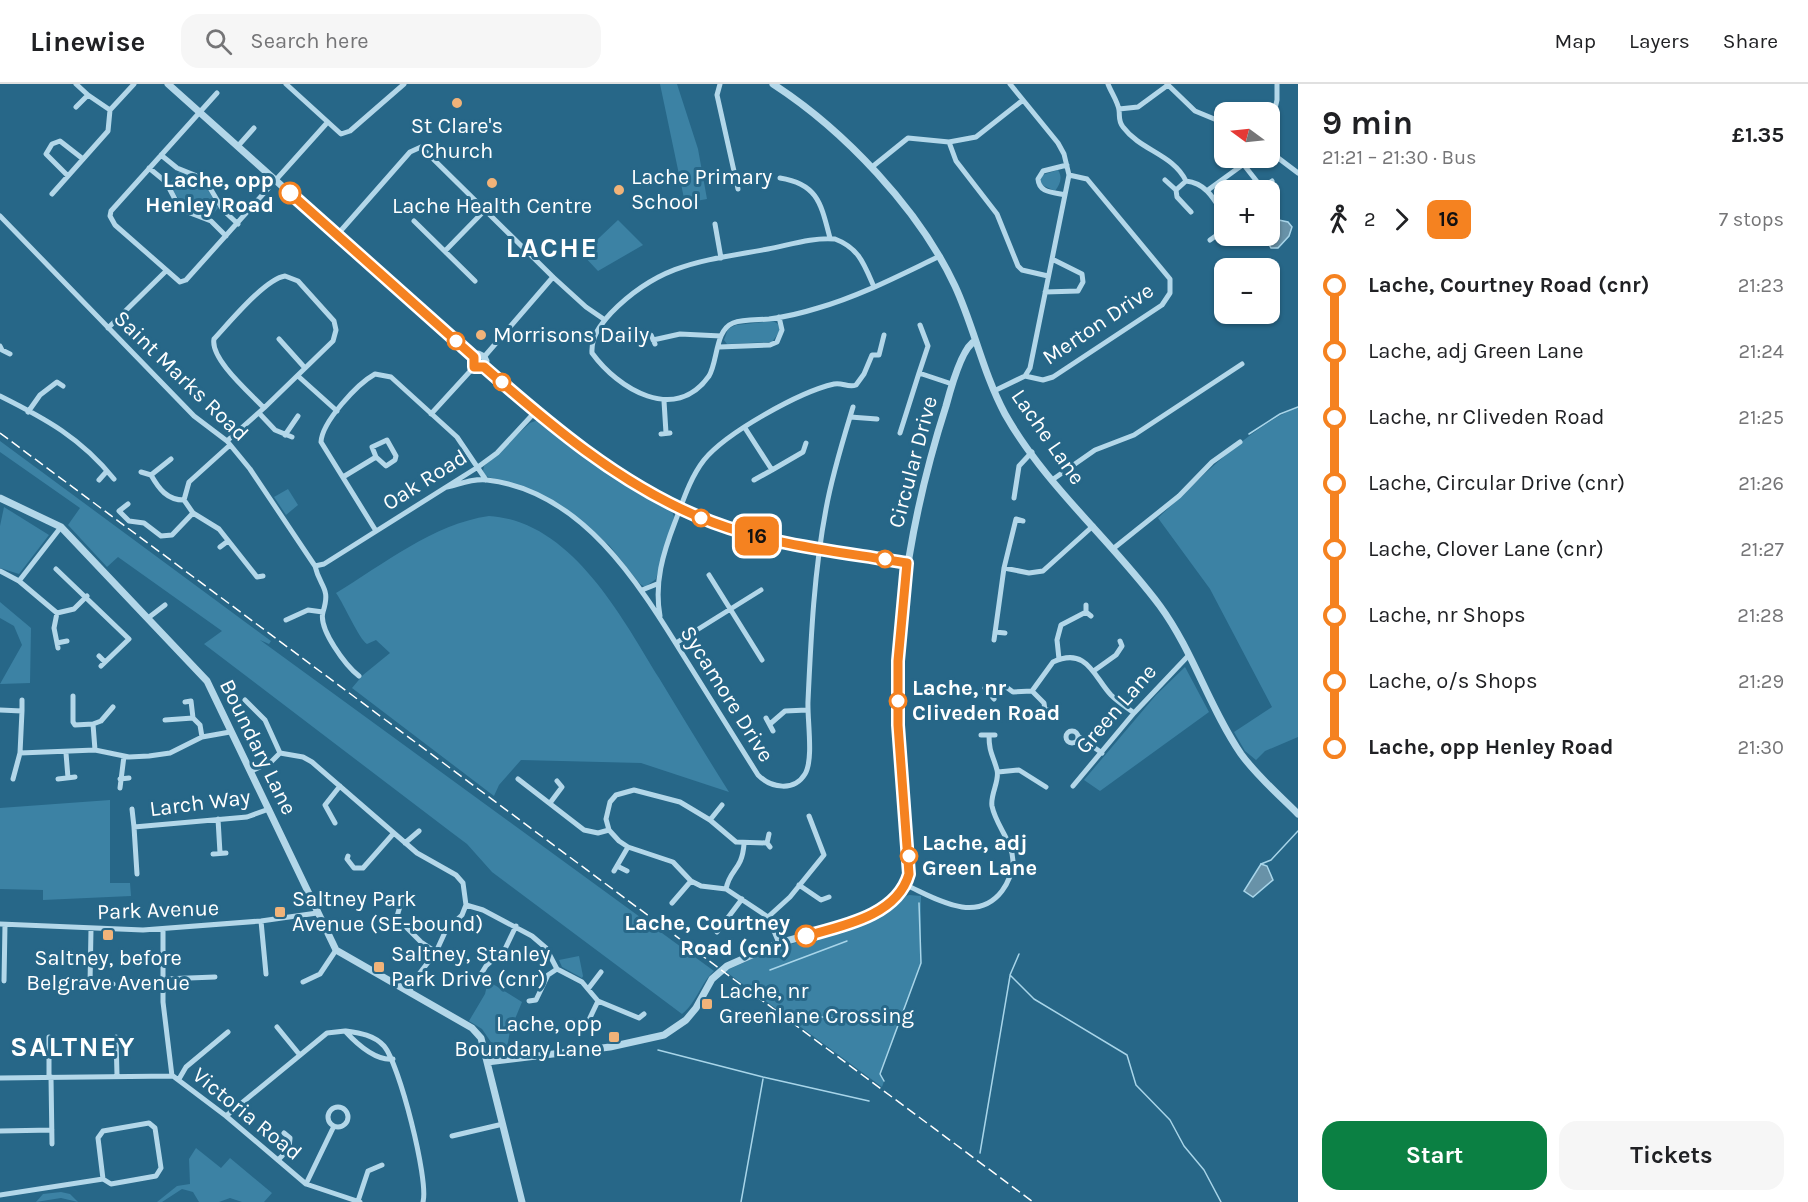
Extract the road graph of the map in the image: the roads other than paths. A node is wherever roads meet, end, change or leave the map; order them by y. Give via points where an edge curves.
1 (76, 84) edge
2 (134, 84) edge
3 (168, 84) edge
4 (286, 84) edge
5 (404, 84) edge
6 (720, 84) edge
7 (773, 84) edge
8 (1010, 84) edge
9 (1108, 84) edge
10 (1167, 84) edge
11 (1277, 84) edge
12 (217, 93) dead end
13 (88, 95) junction
14 (1023, 100) junction
15 (1277, 102) edge
16 (76, 107) dead end
17 (1119, 109) junction
18 (110, 110) junction
19 (200, 112) junction
20 (1214, 119) edge
21 (326, 124) junction
22 (254, 128) dead end
23 (949, 142) junction
24 (238, 146) junction
25 (161, 155) junction
26 (83, 159) junction
27 (1280, 159) edge
28 (1067, 165) junction
29 (872, 167) junction
30 (149, 168) junction
31 (1240, 168) edge
32 (1298, 173) edge
33 (1068, 175) junction
34 (68, 176) junction
35 (780, 178) dead end
36 (1165, 180) dead end
37 (276, 181) junction
38 (1186, 181) junction
39 (738, 189) dead end
40 (1176, 190) junction
41 (1208, 190) junction
42 (52, 194) dead end
43 (1065, 195) junction
44 (1214, 199) edge
45 (485, 210) junction
46 (1191, 212) dead end
47 (0, 216) edge
48 (414, 221) dead end
49 (238, 224) junction
50 (715, 224) dead end
51 (337, 235) junction
52 (226, 236) junction
53 (1214, 237) edge
54 (830, 238) junction
55 (1210, 240) dead end
56 (445, 251) junction
57 (940, 256) junction
58 (721, 258) junction
59 (1052, 258) junction
60 (166, 271) junction
61 (1048, 276) junction
62 (553, 277) junction
63 (475, 281) dead end
64 (874, 287) junction
65 (1045, 292) junction
66 (779, 317) junction
67 (605, 320) junction
68 (920, 326) dead end
69 (108, 328) junction
70 (932, 332) dead end
71 (884, 335) dead end
72 (924, 335) junction
73 (721, 336) junction
74 (279, 339) dead end
75 (653, 340) dead end
76 (975, 341) junction
77 (719, 347) junction
78 (1, 350) edge
79 (863, 353) dead end
80 (10, 354) dead end
81 (872, 355) junction
82 (474, 357) junction
83 (484, 357) junction
84 (1242, 364) dead end
85 (474, 367) junction
86 (484, 367) junction
87 (305, 368) junction
88 (919, 373) junction
89 (55, 376) dead end
90 (298, 376) junction
91 (1025, 376) junction
92 (57, 382) junction
93 (952, 384) junction
94 (63, 387) dead end
95 (994, 391) junction
96 (0, 396) edge
97 (664, 401) junction
98 (853, 407) dead end
99 (264, 408) junction
100 (337, 411) junction
101 (28, 412) junction
102 (535, 412) junction
103 (259, 413) junction
104 (431, 414) junction
105 (298, 416) dead end
106 (850, 417) junction
107 (877, 419) dead end
108 (745, 428) junction
109 (666, 433) dead end
110 (900, 433) dead end
111 (285, 435) junction
112 (292, 437) dead end
113 (1240, 442) dead end
114 (228, 443) junction
115 (807, 446) dead end
116 (1032, 452) junction
117 (376, 457) junction
118 (171, 459) dead end
119 (478, 467) junction
120 (772, 470) junction
121 (107, 471) junction
122 (141, 471) dead end
123 (152, 475) junction
124 (343, 477) junction
125 (114, 479) dead end
126 (99, 480) dead end
127 (486, 480) junction
128 (754, 480) dead end
129 (1052, 480) junction
130 (447, 487) junction
131 (1024, 495) dead end
132 (0, 498) edge
133 (184, 500) junction
134 (128, 504) dead end
135 (680, 508) junction
136 (193, 513) junction
137 (1023, 521) dead end
138 (1093, 526) junction
139 (61, 527) junction
140 (376, 531) junction
141 (228, 541) junction
142 (220, 547) dead end
143 (1114, 548) junction
144 (820, 549) junction
145 (907, 563) junction
146 (315, 566) junction
147 (1004, 567) junction
148 (56, 569) dead end
149 (0, 571) edge
150 (709, 575) dead end
151 (19, 581) junction
152 (251, 584) dead end
153 (657, 584) junction
154 (642, 590) junction
155 (761, 590) dead end
156 (87, 596) junction
157 (155, 601) dead end
158 (165, 605) dead end
159 (159, 609) junction
160 (730, 610) junction
161 (57, 612) junction
162 (323, 612) junction
163 (1091, 616) dead end
164 (148, 618) junction
165 (661, 619) junction
166 (295, 624) dead end
167 (995, 632) junction
168 (1005, 633) dead end
169 (994, 640) dead end
170 (67, 641) dead end
171 (676, 643) junction
172 (1123, 645) dead end
173 (339, 653) junction
174 (99, 656) dead end
175 (1188, 656) junction
176 (333, 657) dead end
177 (1059, 659) junction
178 (762, 660) dead end
179 (1095, 670) junction
180 (359, 676) dead end
181 (985, 688) dead end
182 (1032, 692) junction
183 (73, 696) dead end
184 (256, 697) dead end
185 (22, 700) dead end
186 (245, 700) dead end
187 (185, 702) dead end
188 (73, 703) junction
189 (81, 703) dead end
190 (250, 704) junction
191 (113, 708) dead end
192 (0, 710) edge
193 (807, 710) junction
194 (22, 711) junction
195 (1045, 711) dead end
196 (1134, 713) junction
197 (192, 718) junction
198 (766, 718) dead end
199 (169, 722) dead end
200 (93, 724) junction
201 (770, 724) junction
202 (773, 731) dead end
203 (230, 732) junction
204 (981, 735) dead end
205 (1078, 736) dead end
206 (202, 737) junction
207 (95, 750) junction
208 (20, 753) junction
209 (66, 753) junction
210 (280, 753) junction
211 (1102, 753) junction
212 (124, 756) junction
213 (251, 771) junction
214 (998, 772) junction
215 (129, 778) dead end
216 (13, 779) dead end
217 (58, 779) dead end
218 (120, 779) junction
219 (518, 779) dead end
220 (557, 781) dead end
221 (527, 785) junction
222 (340, 786) junction
223 (1073, 786) dead end
224 (562, 787) junction
225 (1046, 787) dead end
226 (120, 788) dead end
227 (569, 789) dead end
228 (522, 792) dead end
229 (318, 803) dead end
230 (550, 803) junction
231 (325, 805) junction
232 (722, 805) dead end
233 (132, 809) dead end
234 (269, 809) junction
235 (1298, 814) edge
236 (809, 816) dead end
237 (218, 819) junction
238 (821, 819) dead end
239 (710, 820) junction
240 (813, 822) junction
241 (335, 823) dead end
242 (134, 827) junction
243 (609, 830) junction
244 (419, 831) dead end
245 (393, 834) junction
246 (769, 834) dead end
247 (1019, 836) dead end
248 (1009, 840) junction
249 (405, 843) junction
250 (744, 844) junction
251 (628, 847) junction
252 (220, 853) dead end
253 (345, 858) dead end
254 (358, 870) junction
255 (627, 871) dead end
256 (137, 874) dead end
257 (358, 877) dead end
258 (691, 881) junction
259 (799, 885) junction
260 (906, 885) junction
261 (726, 889) junction
262 (670, 892) dead end
263 (829, 897) dead end
264 (408, 898) dead end
265 (742, 899) junction
266 (821, 900) junction
267 (466, 904) junction
268 (818, 908) dead end
269 (317, 913) junction
270 (768, 916) junction
271 (396, 920) junction
272 (261, 921) junction
273 (388, 921) dead end
274 (3, 925) edge
275 (516, 926) junction
276 (91, 929) junction
277 (163, 929) junction
278 (728, 932) dead end
279 (780, 943) junction
280 (336, 950) junction
281 (436, 952) junction
282 (557, 969) junction
283 (590, 972) dead end
284 (266, 974) dead end
285 (470, 976) dead end
286 (215, 977) dead end
287 (163, 979) junction
288 (478, 979) junction
289 (4, 981) dead end
290 (303, 982) dead end
291 (68, 984) dead end
292 (90, 984) junction
293 (113, 984) dead end
294 (484, 984) dead end
295 (588, 989) junction
296 (409, 992) junction
297 (598, 1001) junction
298 (534, 1003) dead end
299 (641, 1019) dead end
300 (587, 1024) dead end
301 (277, 1027) dead end
302 (345, 1031) junction
303 (228, 1032) dead end
304 (49, 1037) dead end
305 (116, 1037) dead end
306 (299, 1054) junction
307 (393, 1059) junction
308 (487, 1062) junction
309 (117, 1075) junction
310 (172, 1076) junction
311 (50, 1077) junction
312 (0, 1078) edge
313 (179, 1079) junction
314 (226, 1116) junction
315 (503, 1124) junction
316 (334, 1126) dead end
317 (457, 1126) dead end
318 (52, 1130) junction
319 (1, 1131) edge
320 (284, 1133) dead end
321 (459, 1135) junction
322 (452, 1136) dead end
323 (2, 1140) dead end
324 (52, 1144) dead end
325 (278, 1160) junction
326 (382, 1165) dead end
327 (103, 1179) junction
328 (306, 1184) junction
329 (0, 1195) edge
330 (16, 1195) junction
331 (16, 1202) edge
332 (359, 1202) edge
333 (423, 1202) edge
334 (522, 1202) edge

1 - 13 street
2 - 18 street
3 - 19 street
4 - 21 street
5 - 21 street via 350,131 341,134
6 - 39 street via 717,95
7 - 29 street, Lache Lane via 805,105
8 - 14 street
9 - 17 street
10 - 17 street via 1138,107
10 - 20 street via 1195,111
11 - 15 street
12 - 19 street
13 - 16 street
13 - 18 street
14 - 23 street via 976,137
14 - 28 street via 1058,143
17 - 38 street via 1122,126 1147,149 1173,162
18 - 26 street via 108,131
19 - 24 street
19 - 25 street
21 - 37 street
22 - 24 street
23 - 29 street via 908,138
23 - 61 street via 956,161 997,213 1018,266
24 - 37 street
25 - 30 street
25 - 49 street via 207,183 223,210
26 - 34 street
26 - 34 street via 60,141 52,144 46,154
27 - 32 street
28 - 33 street
28 - 43 street via 1044,171 1038,179 1045,190
29 - 57 street, Lache Lane
30 - 52 street via 166,182 185,211 211,221
30 - 60 street via 111,211 111,220
31 - 41 street
33 - 43 street
33 - 91 street, Merton Drive via 1087,179 1163,269 1170,279 1170,293 1162,305 1053,377 1043,380
34 - 42 street
35 - 54 street via 807,186 824,213
36 - 40 street
37 - 49 street
37 - 51 street
38 - 40 street
38 - 41 street
40 - 46 street via 1177,197
41 - 44 street
43 - 59 street
45 - 51 street via 425,150 417,147
45 - 56 street
45 - 62 street
47 - 69 street, Saint Marks Road
48 - 56 street
49 - 52 street
50 - 58 street
51 - 82 street
52 - 60 street via 186,280 180,282
53 - 55 street
54 - 58 street
54 - 64 street via 856,250
56 - 63 street
57 - 64 street
57 - 76 street, Lache Lane
58 - 67 street via 678,268 649,280
59 - 61 street
59 - 65 street via 1076,269 1083,282 1078,291
60 - 69 street
61 - 65 street
62 - 67 street
62 - 83 street
64 - 66 street via 817,309
65 - 91 street via 1030,368
66 - 73 street via 728,326
66 - 77 street via 782,330 777,342
67 - 97 street via 594,336 592,353 638,394
68 - 72 street
69 - 114 street, Saint Marks Road via 194,416
70 - 72 street
71 - 81 street via 879,355
72 - 88 street via 928,346
73 - 75 street via 680,334
73 - 77 street
74 - 87 street
76 - 93 street, Circular Drive via 967,348
76 - 95 street, Lache Lane
77 - 97 street via 709,375 700,385 691,393
78 - 80 street
79 - 81 street
81 - 108 street via 856,385 831,384 785,404
82 - 83 street
82 - 85 street
83 - 86 street
84 - 129 street via 1134,435 1095,450
85 - 86 street
85 - 104 street
86 - 102 street
87 - 90 street
87 - 99 street via 333,341 334,321 298,281 285,276 274,279 214,339 216,356
88 - 93 street
88 - 110 street
89 - 92 street
90 - 99 street
90 - 100 street
91 - 95 street
92 - 94 street
92 - 101 street via 40,395
93 - 145 street, Circular Drive via 927,465
95 - 116 street, Lache Lane
96 - 101 street
97 - 109 street
98 - 106 street, Sycamore Drive
99 - 103 street
100 - 104 street via 367,379 382,374 391,377
100 - 124 street via 321,432 321,442
101 - 121 street via 62,428
102 - 119 street, Oak Road via 497,453
102 - 135 street via 622,475
103 - 111 street
103 - 114 street
104 - 119 street via 463,444
105 - 111 street
106 - 107 street
106 - 144 street, Sycamore Drive via 826,508
108 - 120 street
108 - 135 street via 704,460
111 - 112 street
113 - 143 street
114 - 133 street via 189,482
114 - 146 street, Saint Marks Road
115 - 120 street
116 - 129 street, Lache Lane
116 - 131 street via 1019,466 1015,495
117 - 117 street via 372,447 387,440 395,460 386,466
117 - 124 street
118 - 123 street
119 - 127 street
119 - 130 street, Oak Road
120 - 128 street
121 - 125 street
121 - 126 street
122 - 123 street
123 - 133 street via 173,500
124 - 140 street
127 - 130 street, Sycamore Drive
127 - 154 street, Sycamore Drive via 515,486 557,506 604,546
129 - 138 street, Lache Lane
130 - 140 street, Oak Road
132 - 139 street, Boundary Lane
133 - 136 street
134 - 136 street via 119,511 129,521 144,523 161,537 172,535
135 - 144 street via 754,535
135 - 153 street
136 - 141 street via 219,528
137 - 147 street via 1016,519
138 - 143 street, Lache Lane
138 - 147 street via 1043,571 1029,573
139 - 151 street
139 - 164 street, Boundary Lane
140 - 146 street, Oak Road
141 - 142 street
141 - 152 street via 260,577
143 - 175 street, Lache Lane via 1174,625
144 - 145 street
144 - 193 street, Sycamore Drive
145 - 260 street, Circular Drive via 898,661 909,866
146 - 162 street, Saint Marks Road via 326,588
147 - 167 street
148 - 156 street
149 - 151 street
150 - 160 street
151 - 161 street
153 - 154 street
153 - 165 street
154 - 165 street, Sycamore Drive
155 - 160 street
156 - 161 street via 74,609
156 - 174 street via 129,639 103,664
157 - 159 street
158 - 159 street
159 - 164 street
160 - 171 street
160 - 178 street
161 - 170 street via 54,628 58,646
162 - 166 street via 308,610 288,618
162 - 173 street, Saint Marks Road via 324,627
163 - 177 street via 1086,608 1061,625 1057,640
164 - 203 street, Boundary Lane via 207,681
165 - 171 street, Sycamore Drive
167 - 168 street
167 - 169 street
171 - 193 street, Sycamore Drive via 765,783 782,787 804,776 809,760
172 - 179 street
173 - 176 street
173 - 180 street, Saint Marks Road
175 - 196 street, Green Lane
175 - 235 street, Lache Lane via 1243,756
177 - 179 street via 1076,659
177 - 182 street via 1047,668
179 - 196 street via 1113,697
181 - 182 street via 992,697 1001,682 1013,692
182 - 195 street via 1044,703
183 - 188 street
184 - 190 street
185 - 194 street
186 - 190 street
187 - 197 street via 191,701
188 - 189 street
188 - 200 street via 72,723
190 - 210 street via 266,720
191 - 200 street
192 - 194 street
193 - 201 street via 785,711
194 - 208 street
196 - 211 street, Green Lane
197 - 199 street
197 - 206 street via 200,725
198 - 201 street
200 - 207 street
201 - 202 street
203 - 206 street
203 - 213 street, Boundary Lane
204 - 214 street via 992,735 989,751
205 - 211 street
206 - 212 street via 171,753
207 - 209 street
207 - 212 street
208 - 209 street
208 - 216 street
209 - 217 street via 71,777
210 - 213 street
210 - 222 street via 303,757
211 - 223 street, Green Lane
212 - 218 street
213 - 234 street, Boundary Lane
214 - 225 street via 1019,770 1041,780
214 - 248 street via 991,803
215 - 218 street
218 - 226 street
219 - 221 street
220 - 224 street
221 - 228 street
221 - 230 street
222 - 231 street
222 - 245 street
224 - 227 street
224 - 230 street
229 - 231 street
230 - 243 street via 584,830
231 - 241 street
232 - 239 street
233 - 242 street, Larch Way
234 - 237 street, Larch Way via 247,817
234 - 269 street, Boundary Lane
236 - 240 street
237 - 242 street, Larch Way
237 - 252 street
238 - 240 street
239 - 243 street via 680,802 634,790 616,795 610,802 606,819
239 - 250 street via 731,840
240 - 259 street via 824,855
242 - 256 street, Larch Way
243 - 251 street
244 - 249 street
245 - 249 street
245 - 254 street via 373,859
246 - 250 street via 769,845
247 - 248 street
248 - 260 street via 1013,862 1008,882 988,903 965,909 955,907
249 - 267 street via 456,875 463,883
250 - 261 street via 743,861
251 - 255 street via 616,869
251 - 258 street via 674,862
253 - 254 street
254 - 257 street
258 - 261 street
258 - 262 street via 674,901
259 - 266 street
259 - 270 street
260 - 279 street via 863,920
261 - 265 street
263 - 266 street
264 - 271 street via 400,906
265 - 270 street
265 - 278 street via 719,930
266 - 268 street
267 - 275 street
267 - 281 street via 462,915 446,930
269 - 272 street, Park Avenue
269 - 280 street, Boundary Lane
270 - 279 street
271 - 273 street
271 - 281 street
272 - 277 street, Park Avenue
272 - 284 street
274 - 276 street, Park Avenue
274 - 289 street
275 - 282 street via 541,942
275 - 288 street via 505,949
276 - 277 street, Park Avenue
276 - 292 street
277 - 287 street
279 - 308 street via 718,972 686,1020 653,1039
280 - 290 street via 320,974
280 - 296 street
281 - 296 street
282 - 295 street
282 - 298 street via 548,975
283 - 295 street via 599,974
285 - 288 street
286 - 287 street
287 - 310 street
288 - 294 street
291 - 292 street
292 - 293 street
295 - 297 street
296 - 308 street via 476,1032
297 - 299 street
297 - 300 street
301 - 306 street
302 - 306 street via 322,1035
302 - 307 street via 353,1042 382,1058
302 - 307 street via 377,1040
303 - 313 street via 186,1067
304 - 311 street
305 - 309 street
306 - 314 street
307 - 333 street via 424,1180
308 - 315 street
309 - 310 street, Victoria Road
309 - 311 street, Victoria Road
310 - 313 street, Victoria Road
311 - 312 street, Victoria Road
311 - 318 street
313 - 314 street, Victoria Road
314 - 325 street, Victoria Road
315 - 321 street
315 - 334 street
316 - 328 street
317 - 321 street
318 - 319 street
318 - 324 street
319 - 323 street
320 - 325 street via 290,1143
321 - 322 street
325 - 328 street, Victoria Road
326 - 332 street via 369,1171
327 - 327 street via 98,1138 103,1131 149,1123 155,1128 161,1168 156,1176 111,1184
327 - 330 street
328 - 332 street, Victoria Road
329 - 330 street
330 - 331 street

